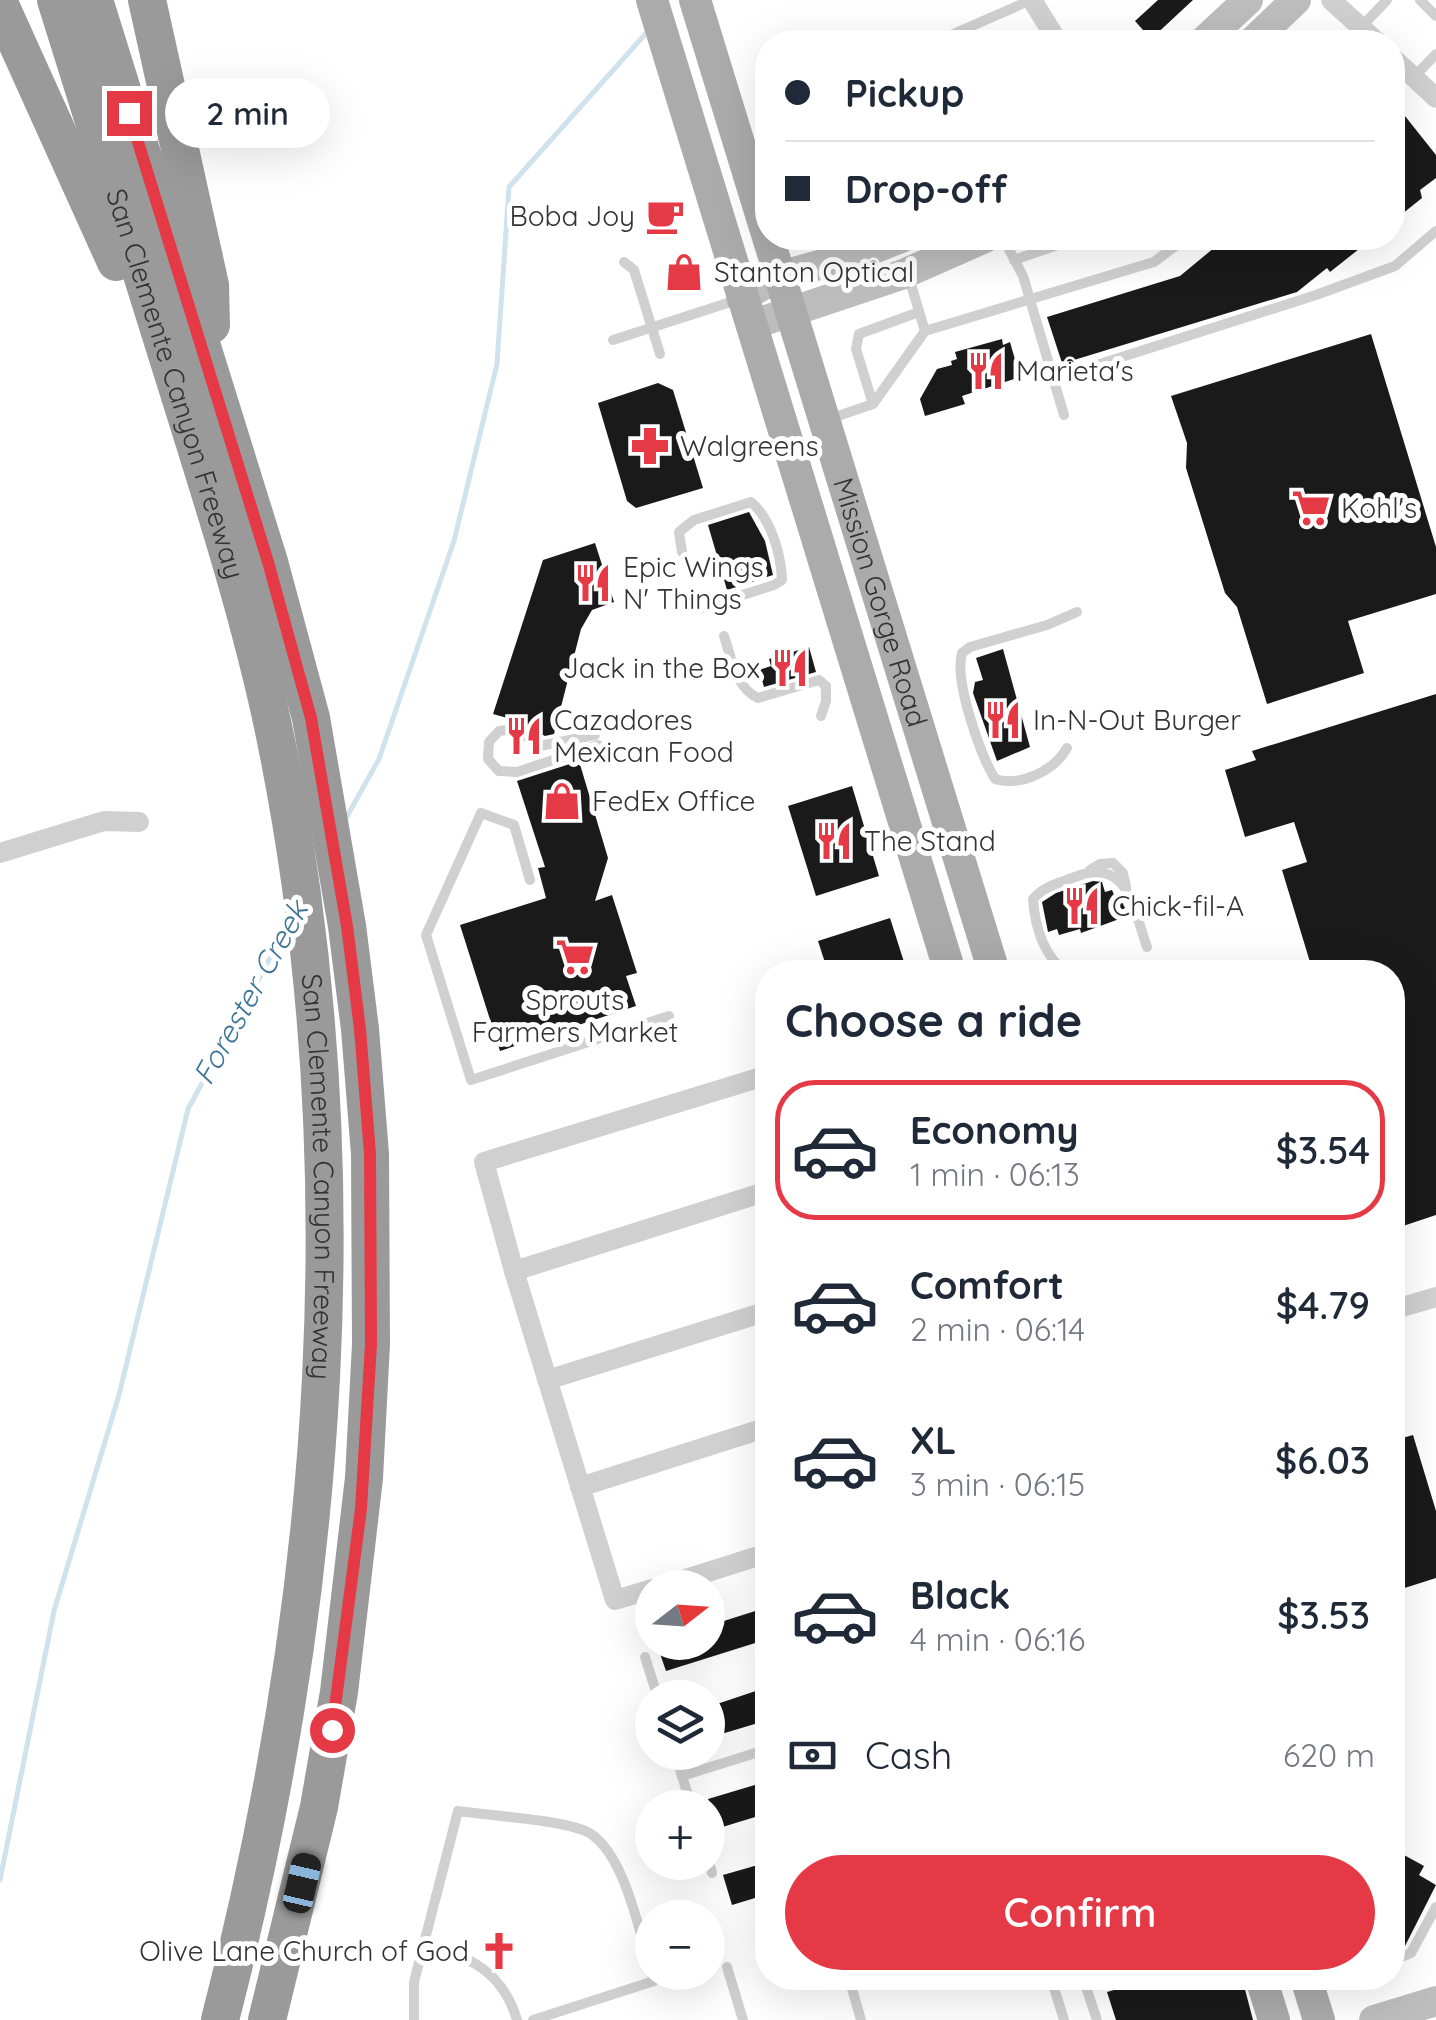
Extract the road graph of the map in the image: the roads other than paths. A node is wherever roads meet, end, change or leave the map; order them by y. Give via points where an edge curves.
1 (54, 0) edge
2 (94, 0) edge
3 (147, 0) edge
4 (652, 0) edge
5 (695, 0) edge
6 (1032, 0) edge
7 (1248, 0) edge
8 (1296, 0) edge
9 (1331, 0) edge
10 (1387, 0) edge
11 (1420, 0) edge
12 (0, 5) edge
13 (1436, 16) edge
14 (1360, 28) junction
15 (963, 30) edge
16 (1051, 30) edge
17 (1217, 30) edge
18 (1265, 30) edge
19 (1362, 30) edge
20 (1436, 54) edge
21 (1405, 70) edge
22 (1414, 77) junction
23 (1436, 98) edge
24 (755, 181) edge
25 (1436, 232) edge
26 (772, 250) edge
27 (842, 250) edge
28 (957, 250) edge
29 (1009, 250) edge
30 (1043, 250) edge
31 (1170, 250) edge
32 (1014, 260) junction
33 (624, 262) dead end
34 (907, 272) junction
35 (779, 276) junction
36 (1030, 299) junction
37 (746, 312) junction
38 (790, 312) junction
39 (919, 312) junction
40 (652, 328) junction
41 (925, 331) junction
42 (613, 340) dead end
43 (660, 354) dead end
44 (212, 378) junction
45 (1053, 379) junction
46 (873, 404) junction
47 (1064, 415) dead end
48 (186, 416) junction
49 (824, 420) junction
50 (682, 552) dead end
51 (698, 609) dead end
52 (1077, 612) dead end
53 (724, 636) dead end
54 (821, 716) dead end
55 (596, 740) joint
56 (1068, 748) dead end
57 (140, 822) dead end
58 (0, 854) edge
59 (942, 877) junction
60 (530, 880) dead end
61 (1146, 947) dead end
62 (949, 960) edge
63 (987, 960) edge
64 (1051, 960) edge
65 (669, 1016) dead end
66 (755, 1078) edge
67 (755, 1195) edge
68 (514, 1271) junction
69 (1436, 1297) edge
70 (1405, 1306) edge
71 (755, 1315) edge
72 (547, 1380) junction
73 (755, 1431) edge
74 (580, 1487) junction
75 (755, 1557) edge
76 (713, 1570) edge
77 (635, 1594) edge
78 (755, 1753) edge
79 (680, 1770) edge
80 (682, 1776) junction
81 (686, 1790) edge
82 (1436, 1908) edge
83 (423, 1945) junction
84 (1405, 1956) edge
85 (727, 1967) dead end
86 (852, 1990) edge
87 (1055, 1990) edge
88 (1086, 1990) edge
89 (1265, 1990) edge
90 (1310, 1990) edge
91 (1436, 2002) edge
92 (220, 2020) edge
93 (270, 2020) edge
94 (414, 2020) edge
95 (516, 2020) edge
96 (533, 2020) edge
97 (743, 2020) edge
98 (862, 2020) edge
99 (1064, 2020) edge
100 (1097, 2020) edge
101 (1274, 2020) edge
102 (1320, 2020) edge
103 (1374, 2020) edge

1 - 48 highway, San Clemente Canyon Freeway
2 - 44 highway, San Clemente Canyon Freeway
3 - 44 highway via 210,285
4 - 37 main road, Mission Gorge Road
5 - 24 main road, Mission Gorge Road
6 - 15 lane
6 - 16 street
7 - 17 main road
8 - 18 main road
9 - 14 street
10 - 14 lane
11 - 13 lane
12 - 48 highway
14 - 19 street
20 - 22 lane
21 - 22 street
22 - 23 street
25 - 45 lane via 1396,266
26 - 35 main road, Mission Gorge Road
27 - 35 main road
28 - 34 main road
29 - 32 lane
30 - 32 lane
31 - 36 lane via 1154,262
32 - 36 lane
33 - 40 lane via 634,270
34 - 38 main road
34 - 39 lane
35 - 37 main road
35 - 38 main road, Mission Gorge Road
36 - 41 lane
36 - 45 lane
37 - 38 main road
37 - 40 lane
37 - 59 main road, Mission Gorge Road
38 - 49 main road, Mission Gorge Road
39 - 41 lane
39 - 46 lane via 858,334 856,349
40 - 42 lane
40 - 43 lane
41 - 46 lane
44 - 93 highway, San Clemente Canyon Freeway via 311,718 347,926 370,1173 364,1478 339,1692
45 - 47 lane
46 - 49 lane
48 - 92 highway, San Clemente Canyon Freeway via 272,723 311,956 324,1102 322,1384 299,1633 258,1863
49 - 59 main road, Mission Gorge Road
50 - 51 lane via 680,532 694,520 752,502 764,513 781,566 782,580 774,585
52 - 56 lane via 970,648 959,663 995,779 1008,783 1040,773
53 - 54 lane via 747,693 758,698 819,680 826,686
55 - 55 lane via 517,772 499,771 488,759 489,742 499,731 514,729 540,746
57 - 58 street via 104,821
59 - 62 main road, Mission Gorge Road
59 - 63 main road, Mission Gorge Road
60 - 65 lane via 514,825 481,813 426,935 470,1080
61 - 64 lane via 1123,873 1100,864 1033,899
66 - 68 street via 484,1162
67 - 68 street
68 - 72 street
69 - 70 street
71 - 72 street
72 - 74 street
73 - 74 street
74 - 77 street via 615,1600
75 - 76 street
78 - 80 lane
79 - 80 lane
80 - 81 lane
82 - 84 lane
83 - 94 lane
83 - 95 lane via 463,1955 488,1970
83 - 96 lane via 458,1811 592,1834 616,1860 654,1981
85 - 97 lane
86 - 98 lane
87 - 99 lane
88 - 100 lane
89 - 101 main road
90 - 102 main road
91 - 103 main road

